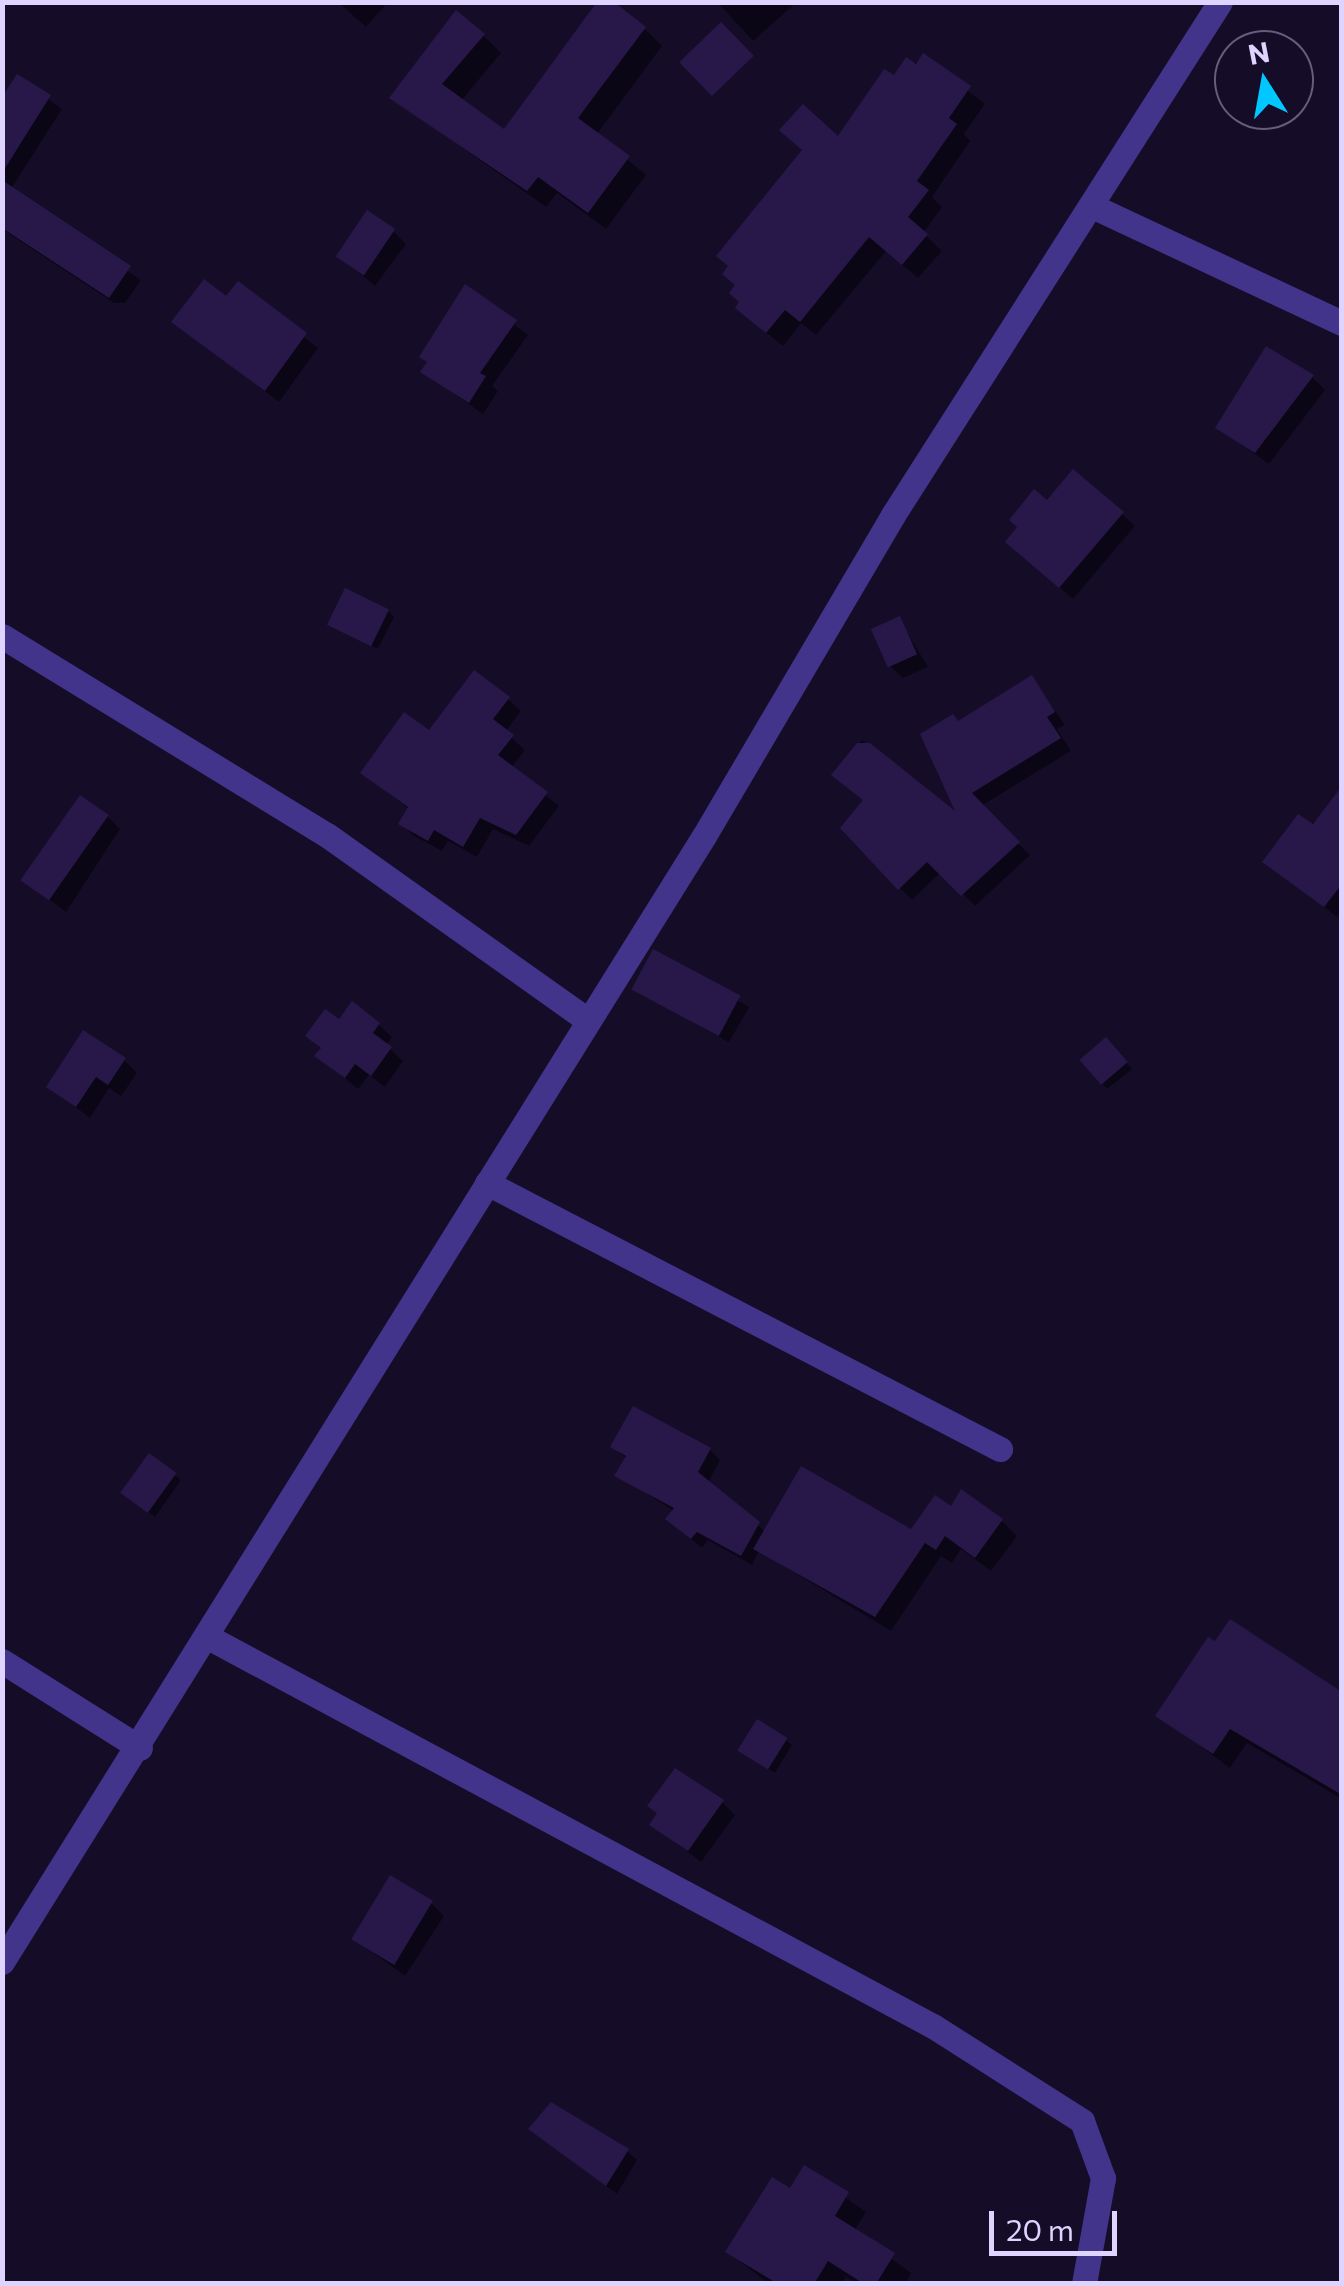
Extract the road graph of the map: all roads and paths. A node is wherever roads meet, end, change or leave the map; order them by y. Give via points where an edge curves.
1 (1220, 2) edge
2 (1092, 206) junction
3 (1342, 323) edge
4 (2, 636) edge
5 (587, 1020) junction
6 (487, 1183) junction
7 (1000, 1449) dead end
8 (208, 1637) junction
9 (2, 1662) edge
10 (140, 1748) junction
11 (2, 1962) edge
12 (1084, 2284) edge

1 - 2 street
2 - 3 street
2 - 5 street via 893,514
4 - 5 street via 327,834
5 - 6 street
6 - 7 street
6 - 8 street
8 - 10 street
8 - 12 street via 934,2026 1082,2121 1103,2178
9 - 10 street
10 - 11 street

